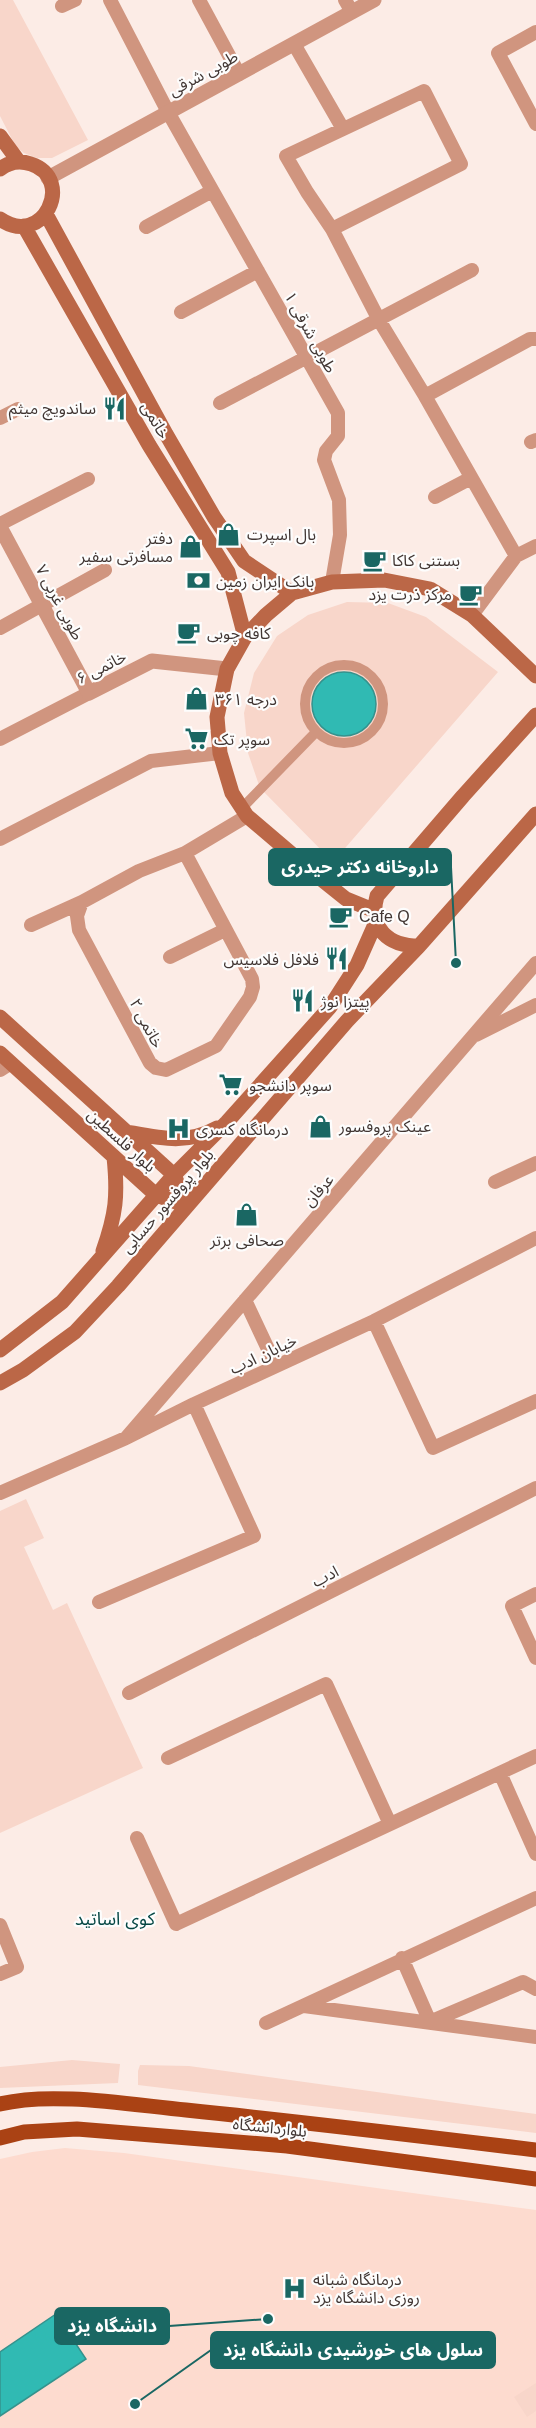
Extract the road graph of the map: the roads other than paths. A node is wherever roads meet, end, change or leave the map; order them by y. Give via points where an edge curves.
1 (75, 0) edge
2 (110, 0) edge
3 (199, 0) edge
4 (374, 0) edge
5 (62, 6) dead end
6 (348, 6) edge
7 (536, 32) edge
8 (294, 44) junction
9 (239, 74) junction
10 (168, 112) junction
11 (536, 124) edge
12 (343, 129) junction
13 (0, 136) edge
14 (19, 162) junction
15 (0, 169) edge
16 (48, 178) junction
17 (212, 191) junction
18 (46, 214) junction
19 (0, 219) edge
20 (24, 226) junction
21 (146, 227) dead end
22 (332, 229) junction
23 (472, 270) dead end
24 (258, 271) junction
25 (181, 312) dead end
26 (379, 320) junction
27 (536, 339) edge
28 (307, 359) junction
29 (425, 396) junction
30 (220, 403) dead end
31 (18, 409) dead end
32 (0, 418) edge
33 (471, 478) junction
34 (88, 479) dead end
35 (435, 497) dead end
36 (0, 526) edge
37 (536, 546) edge
38 (516, 556) junction
39 (105, 570) dead end
40 (332, 582) junction
41 (292, 593) junction
42 (42, 605) junction
43 (472, 615) junction
44 (0, 628) edge
45 (245, 637) junction
46 (226, 669) junction
47 (536, 676) edge
48 (89, 693) junction
49 (536, 715) edge
50 (316, 732) junction
51 (0, 739) edge
52 (220, 753) junction
53 (244, 812) junction
54 (536, 814) edge
55 (0, 839) edge
56 (185, 853) junction
57 (82, 902) junction
58 (375, 916) junction
59 (31, 925) dead end
60 (225, 930) junction
61 (419, 946) junction
62 (170, 957) dead end
63 (536, 963) edge
64 (536, 1005) edge
65 (0, 1017) edge
66 (468, 1040) junction
67 (4, 1062) edge
68 (227, 1122) junction
69 (126, 1132) junction
70 (114, 1157) junction
71 (536, 1163) edge
72 (174, 1175) junction
73 (495, 1182) dead end
74 (156, 1195) junction
75 (188, 1206) junction
76 (536, 1238) edge
77 (100, 1260) junction
78 (245, 1300) junction
79 (374, 1321) junction
80 (0, 1350) edge
81 (276, 1366) junction
82 (0, 1383) edge
83 (536, 1401) edge
84 (194, 1404) junction
85 (126, 1438) junction
86 (536, 1488) edge
87 (0, 1493) edge
88 (536, 1594) edge
89 (99, 1602) dead end
90 (536, 1658) edge
91 (129, 1693) dead end
92 (536, 1756) edge
93 (168, 1758) dead end
94 (500, 1773) junction
95 (390, 1824) junction
96 (137, 1838) dead end
97 (536, 1854) edge
98 (536, 1898) edge
99 (0, 1925) edge
100 (402, 1958) junction
101 (0, 1974) edge
102 (536, 1989) edge
103 (304, 2006) junction
104 (430, 2022) junction
105 (266, 2023) dead end
106 (536, 2037) edge
107 (0, 2104) edge
108 (362, 2128) junction
109 (0, 2138) edge
110 (536, 2150) edge
111 (360, 2156) junction
112 (536, 2179) edge

1 - 5 street
2 - 10 street, طوبی شرقی ۱
3 - 9 street
4 - 6 street, طوبی شرقی
6 - 8 street, طوبی شرقی
7 - 11 street via 498,53
8 - 9 street, طوبی شرقی
8 - 12 street
9 - 10 street, طوبی شرقی
10 - 16 street, طوبی شرقی
10 - 17 street, طوبی شرقی ۱
12 - 22 street via 286,156
12 - 22 street via 424,91 461,164
13 - 14 main road
14 - 15 main road
14 - 16 main road via 36,166
16 - 18 main road via 52,196
17 - 21 street
17 - 24 street, طوبی شرقی ۱
18 - 20 main road
18 - 41 main road, خاتمی via 214,517 244,561
19 - 20 main road
20 - 45 main road, خاتمی via 149,444 228,572
22 - 26 street
23 - 26 street
24 - 25 street
24 - 28 street, طوبی شرقی ۱
26 - 28 street
26 - 29 street
27 - 29 street
28 - 30 street
28 - 40 street, طوبی شرقی ۱ via 338,413 338,436 324,460 339,500 340,535
29 - 33 street
31 - 32 street
33 - 35 street
33 - 38 street
34 - 36 street
36 - 42 street, طوبی غربی ۷
37 - 38 street
38 - 43 street
39 - 42 street
40 - 41 main road
40 - 43 main road via 384,580 430,589
41 - 45 main road
42 - 44 street
42 - 48 street, طوبی غربی ۷
43 - 47 main road
45 - 46 main road
46 - 48 street, خاتمی ۶ via 152,661
46 - 52 main road via 217,717
48 - 51 street, خاتمی ۶
49 - 58 main road, بلوار پروفسور حسابی via 378,896
50 - 50 street via 344,743 359,740 375,729 383,703 380,688 371,675 343,664 317,674 307,689 304,704 307,719
50 - 53 street
52 - 53 main road via 232,793
52 - 55 street via 151,761
53 - 56 street
53 - 58 main road via 346,899
54 - 61 main road, بلوار پروفسور حسابی
56 - 57 street via 139,871
56 - 60 street, خاتمی ۲
57 - 59 street
57 - 60 street, خاتمی ۲ via 77,916 79,930 150,1063 166,1070 216,1046 250,997 252,980
58 - 61 main road via 383,934 393,942
58 - 68 main road, بلوار پروفسور حسابی via 357,965 330,1007
60 - 62 street
61 - 75 main road, بلوار پروفسور حسابی via 347,1021
63 - 66 street, عرفان
64 - 66 street
65 - 69 main road, بلوار فلسطین
66 - 78 street, عرفان
67 - 70 main road, بلوار فلسطین
68 - 69 main road via 187,1139 166,1140
68 - 72 main road, بلوار پروفسور حسابی
69 - 72 main road, بلوار فلسطین
70 - 74 main road, بلوار فلسطین
70 - 77 main road via 114,1220
71 - 73 street
72 - 74 main road, بلوار پروفسور حسابی
72 - 75 main road, بلوار فلسطین
74 - 75 main road, بلوار فلسطین
74 - 77 main road, بلوار پروفسور حسابی
75 - 82 main road, بلوار پروفسور حسابی via 75,1332
76 - 79 street, خیابان ادب
77 - 80 main road, بلوار پروفسور حسابی via 62,1302
78 - 81 street
78 - 85 street, عرفان
79 - 81 street, خیابان ادب
79 - 83 street via 432,1448
81 - 84 street, خیابان ادب
84 - 85 street, خیابان ادب
84 - 89 street via 254,1536
85 - 87 street, خیابان ادب
86 - 91 street, ادب
88 - 90 street via 512,1606
92 - 94 street
93 - 95 street via 326,1684
94 - 95 street
94 - 97 street
95 - 96 street via 176,1924
98 - 100 street
99 - 101 street via 17,1967
100 - 103 street
100 - 104 street
102 - 104 street via 523,1982
103 - 104 street
103 - 105 street
104 - 106 street
107 - 108 main road, بلواردانشگاه via 70,2100
108 - 110 main road, بلواردانشگاه
108 - 111 main road
109 - 111 main road, بلواردانشگاه via 24,2132 77,2129 287,2146
111 - 112 main road, بلواردانشگاه

